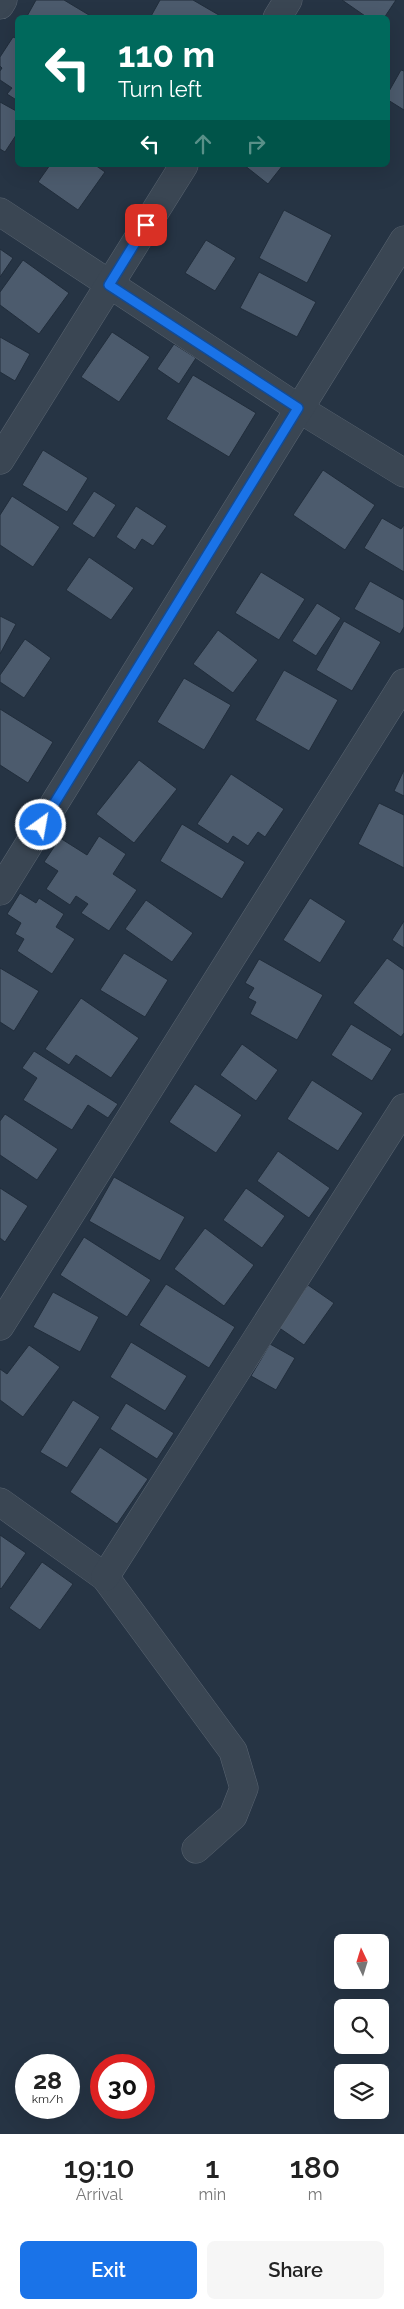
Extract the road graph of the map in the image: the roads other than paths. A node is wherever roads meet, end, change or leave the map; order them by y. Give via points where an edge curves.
1 (3, 0) edge
2 (288, 0) edge
3 (0, 5) edge
4 (279, 15) edge
5 (183, 167) edge
6 (0, 212) edge
7 (404, 240) edge
8 (109, 285) junction
9 (298, 408) junction
10 (0, 460) edge
11 (404, 473) edge
12 (404, 683) edge
13 (0, 891) edge
14 (404, 1108) edge
15 (0, 1326) edge
16 (0, 1502) edge
17 (105, 1577) junction
18 (196, 1849) dead end

1 - 3 street
2 - 4 street
5 - 8 street
6 - 8 street
7 - 9 street
8 - 9 street
8 - 10 street
9 - 11 street
9 - 13 street
12 - 15 street
14 - 17 street
16 - 17 street
17 - 18 street via 233,1751 244,1788 232,1816

